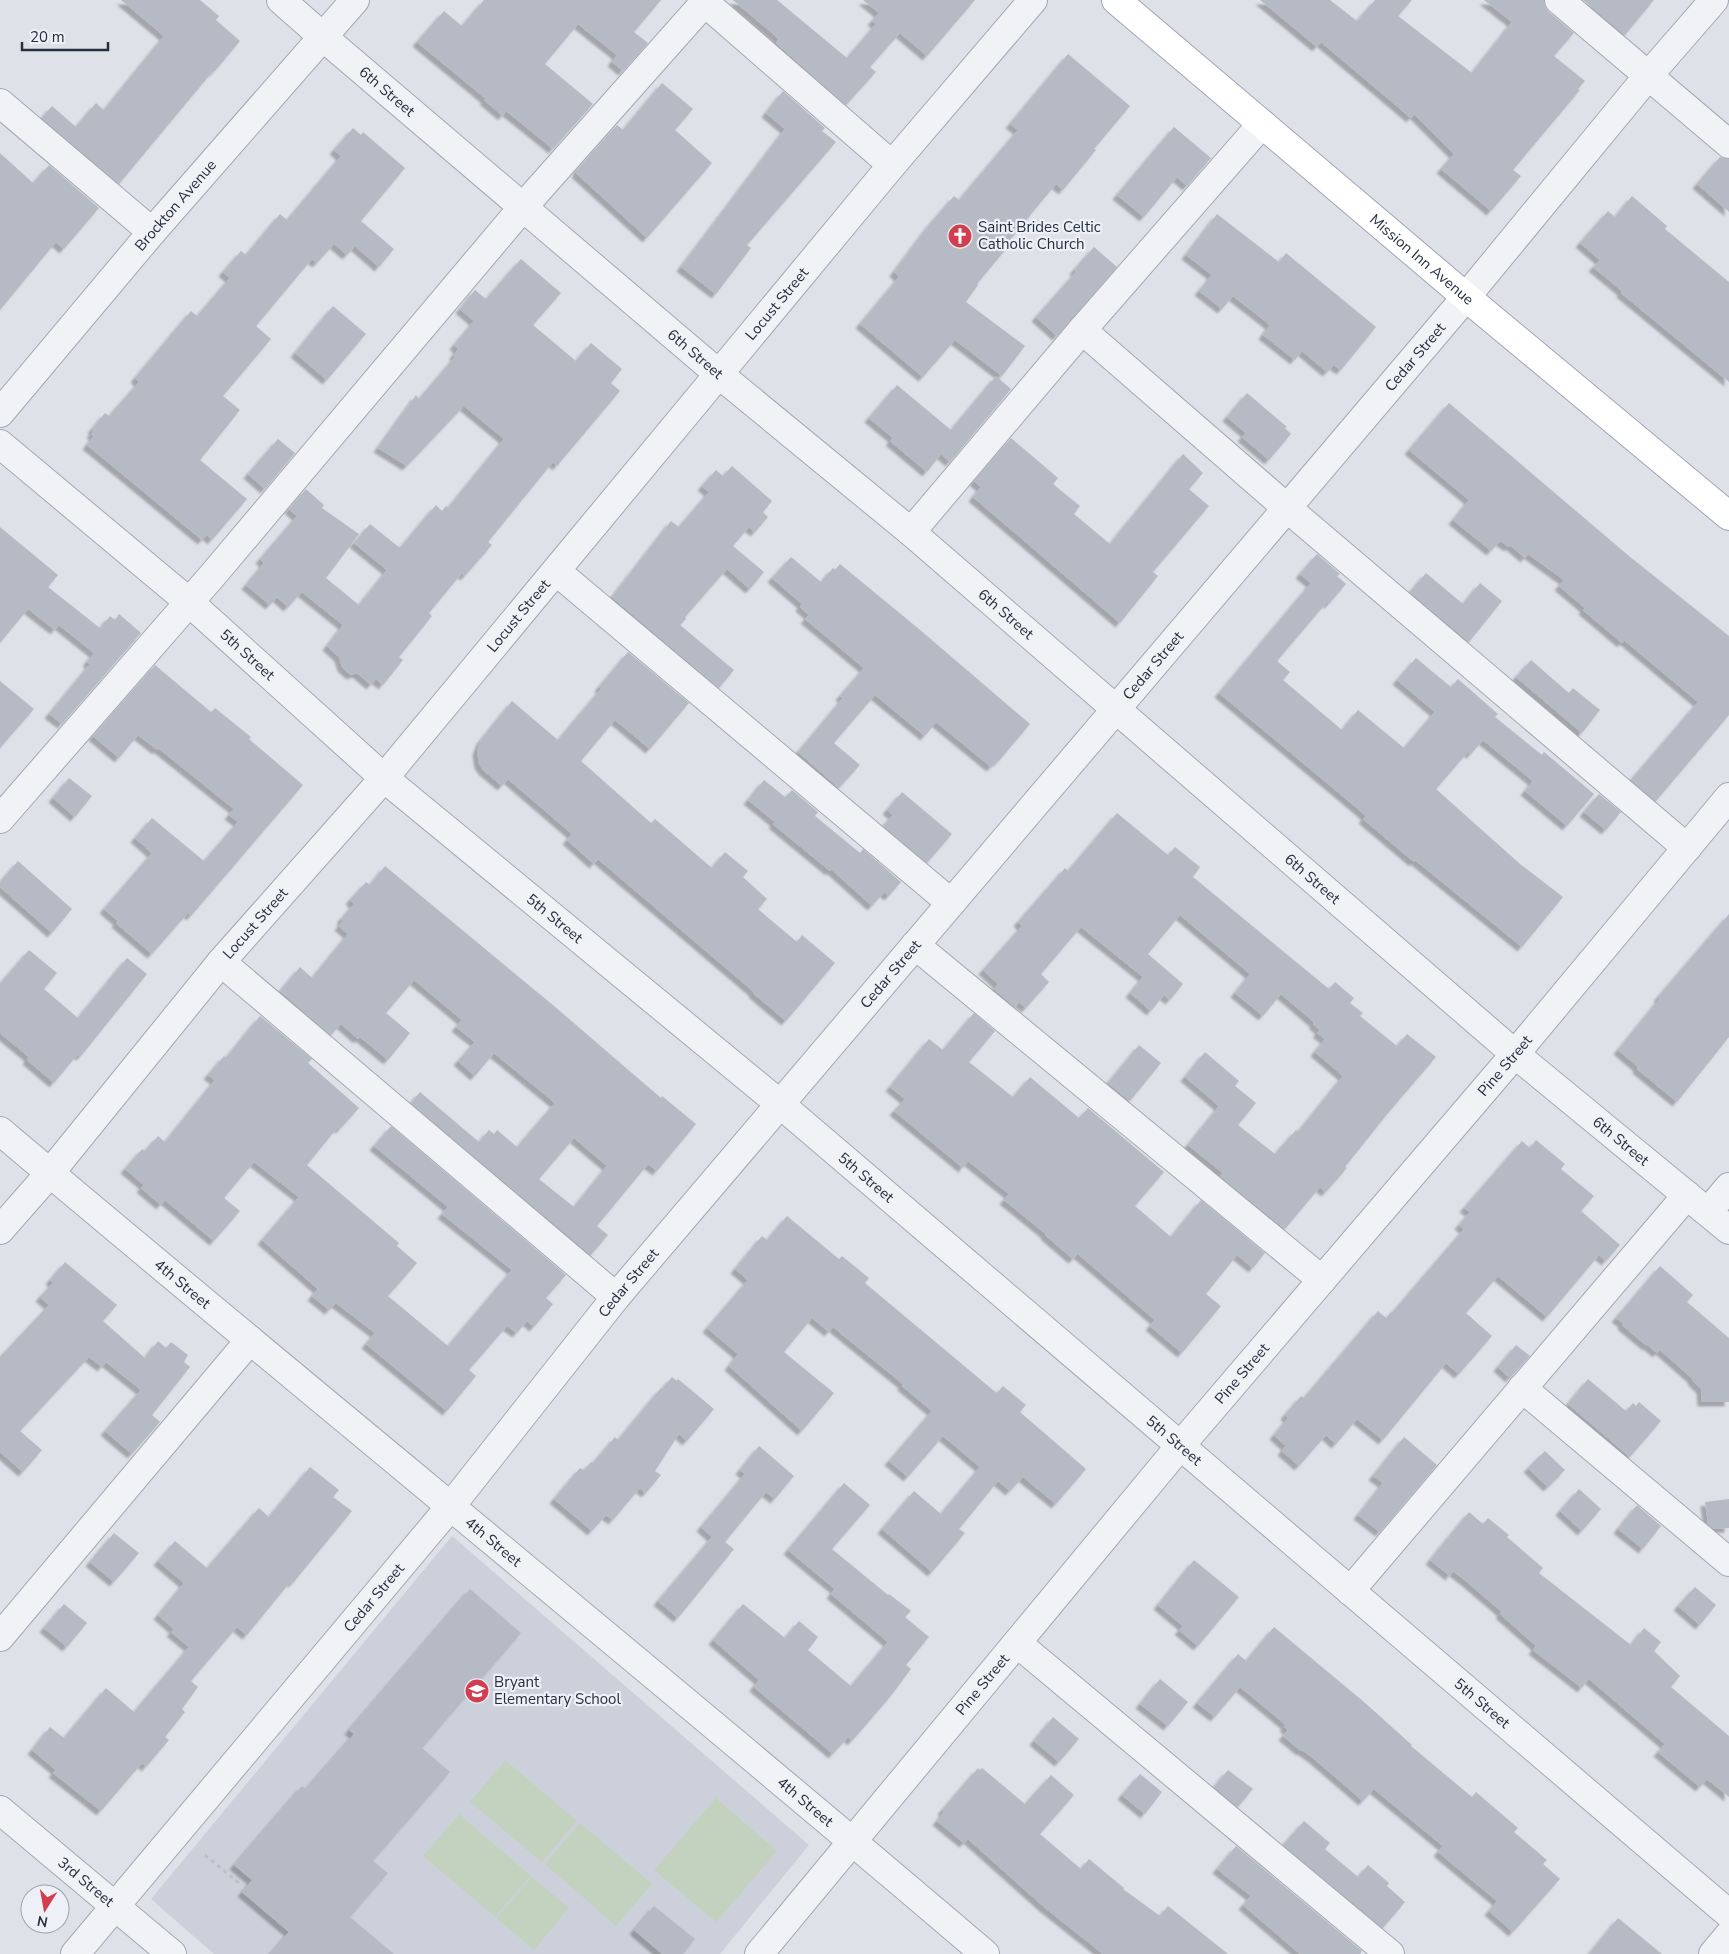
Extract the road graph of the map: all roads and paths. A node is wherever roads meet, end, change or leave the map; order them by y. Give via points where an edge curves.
1 (281, 0) edge
2 (355, 0) edge
3 (1034, 0) edge
4 (1116, 0) edge
5 (1559, 0) edge
6 (1714, 0) edge
7 (704, 1) edge
8 (323, 37) junction
9 (1648, 76) junction
10 (0, 103) edge
11 (1262, 124) junction
12 (1729, 144) edge
13 (892, 165) junction
14 (523, 207) junction
15 (152, 232) junction
16 (1466, 297) junction
17 (1082, 330) junction
18 (720, 375) junction
19 (0, 413) edge
20 (0, 444) edge
21 (1287, 508) junction
22 (1729, 516) edge
23 (911, 532) junction
24 (556, 571) junction
25 (190, 602) junction
26 (1116, 708) junction
27 (384, 778) junction
28 (1729, 797) edge
29 (0, 819) edge
30 (1687, 848) junction
31 (951, 903) junction
32 (915, 945) junction
33 (222, 962) junction
34 (1515, 1054) junction
35 (780, 1104) junction
36 (0, 1131) edge
37 (50, 1173) junction
38 (1729, 1187) edge
39 (1687, 1195) junction
40 (1708, 1212) junction
41 (0, 1230) edge
42 (1729, 1230) edge
43 (1322, 1280) junction
44 (616, 1297) junction
45 (250, 1340) junction
46 (1522, 1388) junction
47 (1180, 1446) junction
48 (450, 1507) junction
49 (1729, 1562) edge
50 (1350, 1591) junction
51 (0, 1637) edge
52 (1017, 1643) junction
53 (0, 1810) edge
54 (853, 1841) junction
55 (206, 1855) dead end
56 (240, 1884) dead end
57 (115, 1907) junction
58 (1729, 1914) edge
59 (1729, 1934) edge
60 (74, 1954) edge
61 (172, 1954) edge
62 (759, 1954) edge
63 (986, 1954) edge
64 (1390, 1954) edge
65 (1713, 1954) edge

1 - 8 street, 6th Street
2 - 8 street, Brockton Avenue
3 - 13 street, Locust Street
4 - 11 main road, Mission Inn Avenue
5 - 9 street
6 - 9 street, Cedar Street
7 - 13 street
7 - 14 street
8 - 14 street, 6th Street
8 - 15 street, Brockton Avenue
9 - 12 street
9 - 16 street, Cedar Street
10 - 15 street
11 - 16 main road, Mission Inn Avenue
11 - 17 street
13 - 18 street, Locust Street
14 - 18 street, 6th Street
14 - 25 street
15 - 19 street, Brockton Avenue
16 - 21 street, Cedar Street
16 - 22 main road, Mission Inn Avenue
17 - 21 street
17 - 23 street
18 - 23 street, 6th Street
18 - 24 street, Locust Street
20 - 25 street, 5th Street
21 - 26 street, Cedar Street
21 - 30 street
23 - 26 street, 6th Street
24 - 27 street, Locust Street
24 - 31 street
25 - 27 street, 5th Street
25 - 29 street
26 - 31 street, Cedar Street
26 - 34 street, 6th Street
27 - 33 street, Locust Street
27 - 35 street, 5th Street
28 - 30 street, Pine Street
30 - 34 street, Pine Street
31 - 32 street, Cedar Street
32 - 35 street, Cedar Street
32 - 43 street
33 - 37 street, Locust Street
33 - 44 street
34 - 39 street, 6th Street
34 - 43 street, Pine Street
35 - 44 street, Cedar Street
35 - 47 street, 5th Street
36 - 37 street, 4th Street
37 - 41 street, Locust Street
37 - 45 street, 4th Street
38 - 40 street
39 - 40 street, 6th Street
39 - 46 street
40 - 42 street, 6th Street
43 - 47 street, Pine Street
44 - 48 street, Cedar Street
45 - 48 street, 4th Street
45 - 51 street
46 - 49 street
46 - 50 street
47 - 50 street, 5th Street
47 - 52 street, Pine Street
48 - 54 street, 4th Street
48 - 57 street, Cedar Street
50 - 58 street, 5th Street
52 - 54 street, Pine Street
52 - 64 street
53 - 57 street, 3rd Street
54 - 62 street, Pine Street
54 - 63 street, 4th Street
55 - 56 path
57 - 60 street, Cedar Street
57 - 61 street, 3rd Street
59 - 65 street

